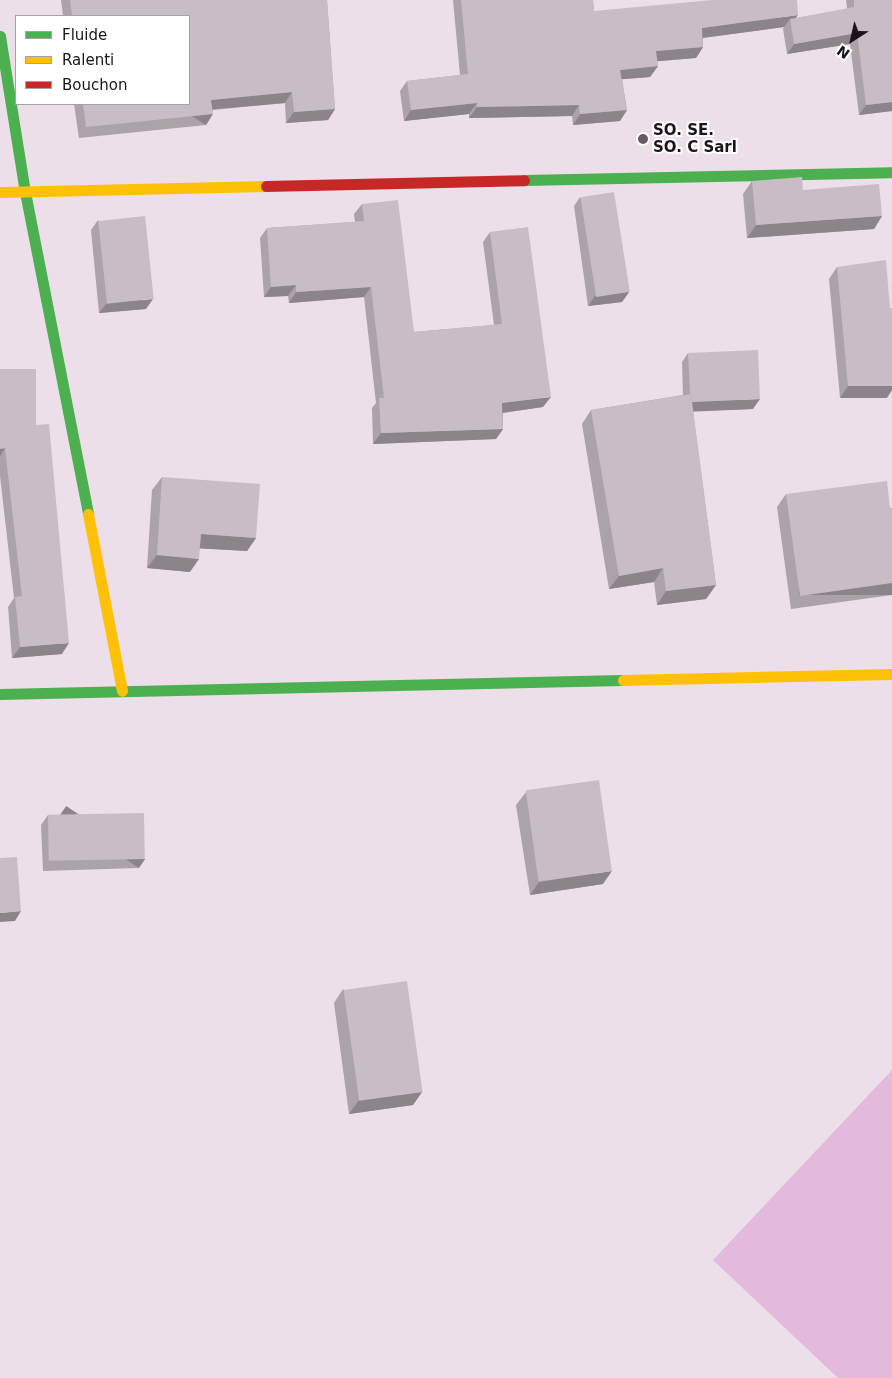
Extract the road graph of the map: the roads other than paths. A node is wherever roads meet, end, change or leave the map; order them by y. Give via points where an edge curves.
1 (0, 36) edge
2 (892, 172) edge
3 (0, 192) edge
4 (25, 192) junction
5 (892, 674) edge
6 (122, 691) junction
7 (0, 694) edge

1 - 4 street
2 - 4 street
3 - 4 street
4 - 6 street
5 - 6 street
6 - 7 street

